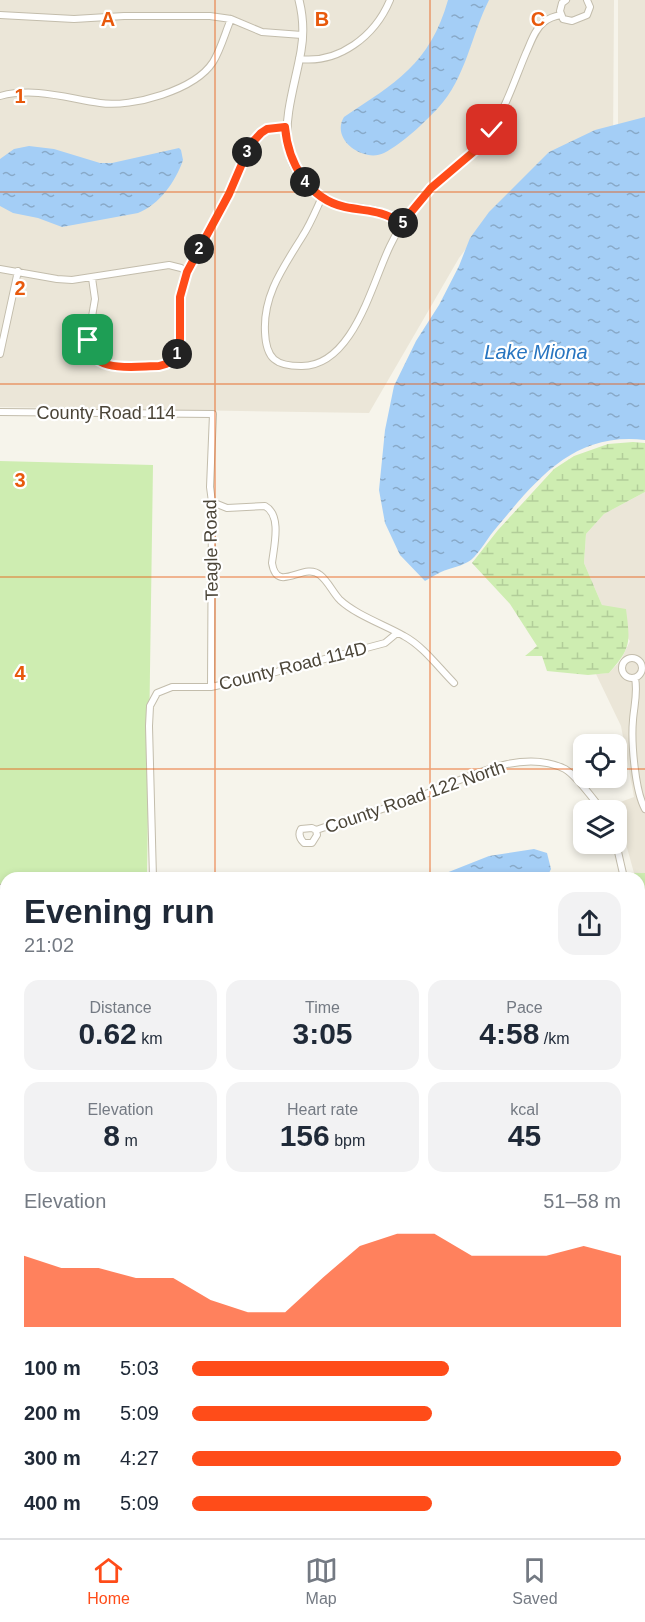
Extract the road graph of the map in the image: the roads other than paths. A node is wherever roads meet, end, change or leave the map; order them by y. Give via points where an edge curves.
1 (299, 0) edge
2 (390, 0) edge
3 (566, 0) edge
4 (587, 0) edge
5 (0, 15) edge
6 (561, 15) junction
7 (231, 19) junction
8 (302, 35) junction
9 (299, 59) junction
10 (0, 96) edge
11 (285, 127) junction
12 (322, 197) junction
13 (402, 223) junction
14 (0, 269) edge
15 (18, 271) junction
16 (187, 272) junction
17 (92, 278) junction
18 (0, 354) edge
19 (0, 412) edge
20 (213, 414) joint
21 (212, 502) junction
22 (397, 633) junction
23 (635, 678) dead end
24 (454, 683) dead end
25 (211, 687) junction
26 (593, 800) edge
27 (645, 809) edge
28 (316, 830) dead end
29 (619, 854) edge
30 (153, 872) edge
31 (623, 872) edge

1 - 8 street
2 - 9 street via 373,29 353,46 321,60
3 - 6 street via 560,7
4 - 6 street via 589,11 584,17 572,21
5 - 7 street
6 - 13 street via 545,21 535,34 497,119 478,148 431,188
7 - 8 street via 262,32
7 - 10 street via 208,68 192,81 156,96 112,104 37,92
8 - 9 street
9 - 11 street
11 - 12 street via 295,167
11 - 16 street via 267,129 250,145
12 - 13 street via 346,207 376,211
12 - 13 street via 268,298 266,344 273,360 280,364 316,366 340,346 373,292
14 - 15 street
15 - 17 street via 57,279
15 - 18 street
16 - 17 street via 169,265
16 - 17 street via 180,297 179,348 171,360 159,366 111,366 91,354 88,340 95,299
19 - 20 street, County Road 114
20 - 21 street, Teagle Road
21 - 22 street via 227,508 269,508 275,518 272,562 277,575 314,571 345,604
21 - 25 street, Teagle Road
22 - 24 street via 413,641
22 - 25 street, County Road 114D via 385,643
23 - 27 street via 634,756 639,797
25 - 30 street, County Road 114D via 164,689 153,699 149,726
26 - 28 street, County Road 122 North via 567,770 548,763 522,761 471,774 415,799
29 - 31 street

